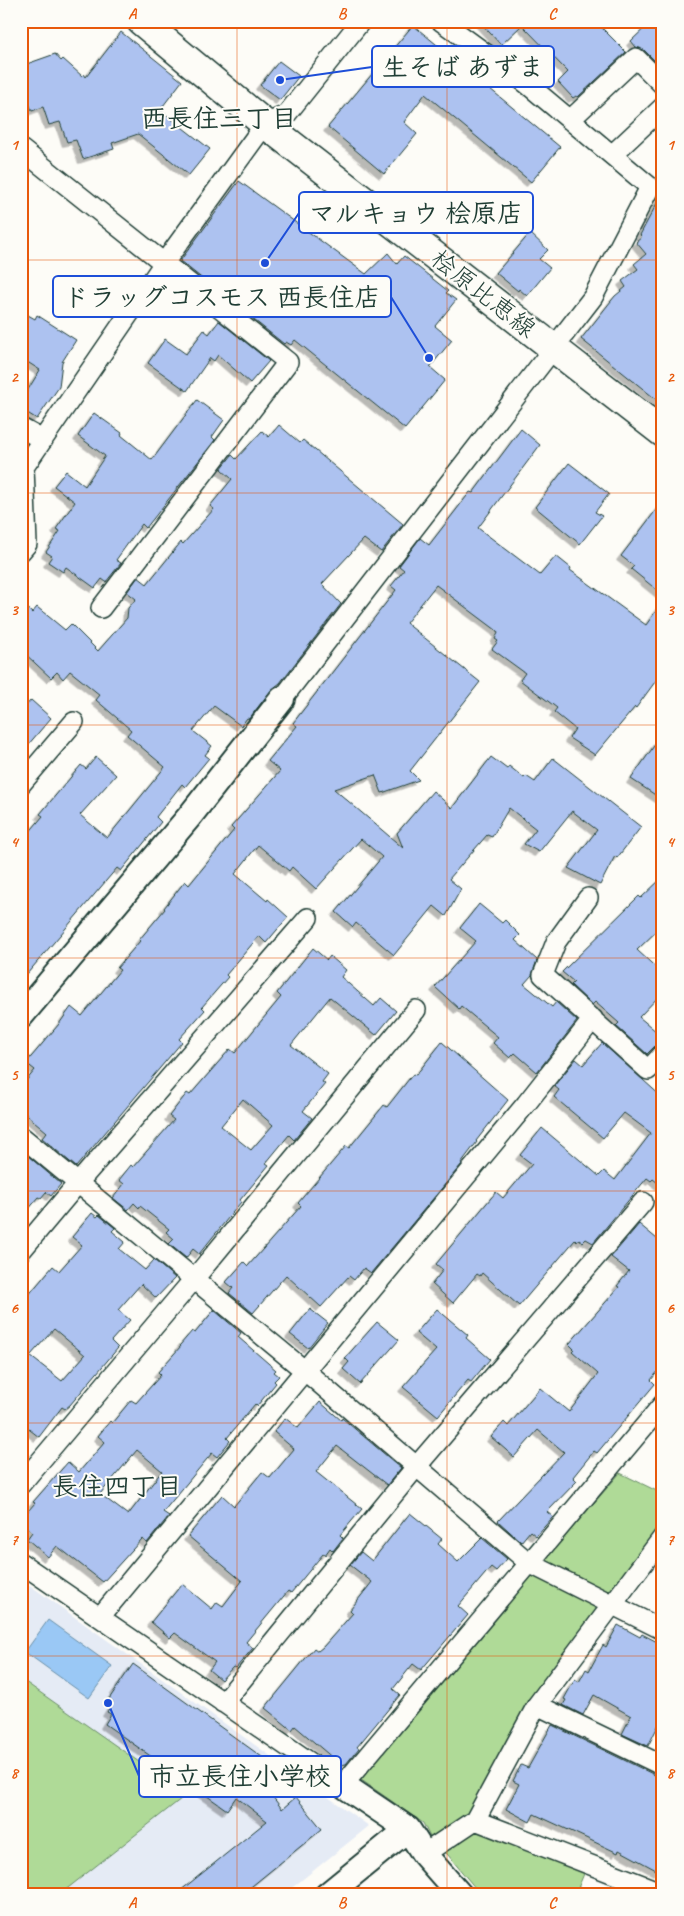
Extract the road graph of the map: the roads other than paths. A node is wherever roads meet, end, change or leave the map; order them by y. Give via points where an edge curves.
1 (141, 21) edge
2 (361, 21) edge
3 (441, 21) edge
4 (663, 85) edge
5 (663, 107) edge
6 (570, 120) junction
7 (266, 124) junction
8 (21, 149) edge
9 (612, 155) junction
10 (164, 263) junction
11 (555, 348) junction
12 (21, 428) edge
13 (663, 433) edge
14 (43, 440) junction
15 (21, 550) edge
16 (101, 608) dead end
17 (282, 699) joint
18 (74, 722) dead end
19 (21, 784) edge
20 (588, 898) dead end
21 (308, 918) dead end
22 (416, 1010) dead end
23 (21, 1016) edge
24 (592, 1019) junction
25 (663, 1054) edge
26 (21, 1136) edge
27 (78, 1183) junction
28 (643, 1202) dead end
29 (21, 1251) edge
30 (194, 1279) junction
31 (304, 1370) junction
32 (663, 1404) edge
33 (416, 1466) junction
34 (21, 1484) edge
35 (663, 1537) edge
36 (21, 1563) edge
37 (529, 1563) junction
38 (613, 1605) junction
39 (100, 1617) junction
40 (663, 1630) edge
41 (223, 1702) junction
42 (537, 1705) junction
43 (663, 1766) edge
44 (343, 1785) junction
45 (475, 1820) junction
46 (408, 1829) junction
47 (424, 1854) junction
48 (663, 1893) edge
49 (327, 1895) edge
50 (460, 1895) edge

1 - 7 main road, 桧原比恵線
2 - 7 street via 286,115
3 - 6 street via 526,83
4 - 6 street via 636,58
5 - 9 street
6 - 9 street
7 - 10 street
7 - 11 main road, 桧原比恵線
8 - 10 street
9 - 11 street via 650,187 593,297
10 - 14 street
10 - 16 street via 288,362
11 - 13 main road, 桧原比恵線
11 - 17 street
12 - 14 street
14 - 15 street via 24,467 27,544
17 - 23 street via 189,817
18 - 19 street
20 - 24 street via 556,942 543,975
21 - 27 street
22 - 30 street
24 - 25 street via 648,1070
24 - 31 street via 526,1104
26 - 27 street
27 - 29 street
27 - 30 street
28 - 33 street
30 - 31 street
30 - 34 street
31 - 33 street
31 - 39 street
32 - 37 street
33 - 37 street
33 - 41 street
35 - 38 street
36 - 39 street
37 - 38 street
37 - 44 street
38 - 40 street
38 - 42 street
39 - 41 street
41 - 44 street
42 - 43 street
42 - 45 street
44 - 46 street
45 - 47 street
45 - 48 street
46 - 47 street
46 - 49 street
47 - 50 street

